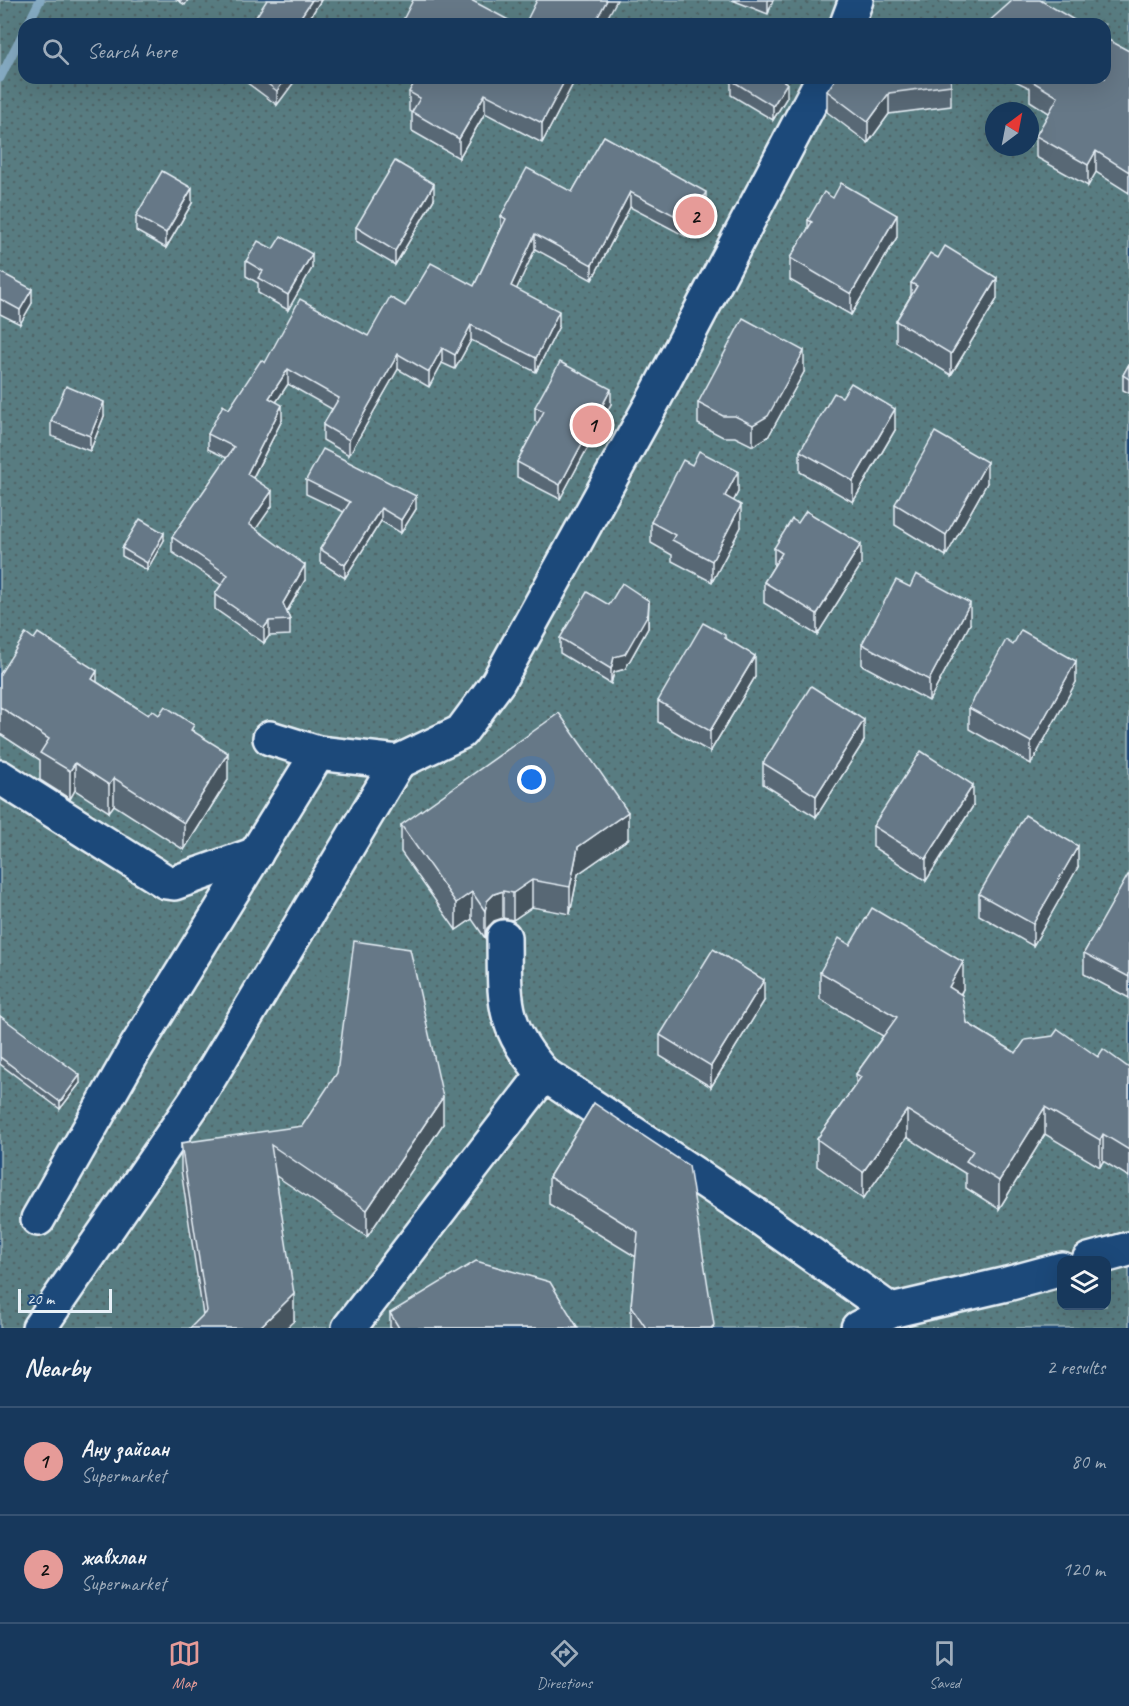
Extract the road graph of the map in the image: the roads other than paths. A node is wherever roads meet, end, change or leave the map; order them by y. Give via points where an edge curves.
1 (856, 0) edge
2 (849, 18) edge
3 (819, 84) edge
4 (270, 738) dead end
5 (318, 753) junction
6 (398, 762) junction
7 (0, 777) edge
8 (256, 854) junction
9 (504, 937) dead end
10 (544, 1074) junction
11 (38, 1219) dead end
12 (1129, 1249) edge
13 (1104, 1256) edge
14 (1057, 1270) edge
15 (891, 1311) junction
16 (39, 1328) edge
17 (349, 1328) edge
18 (858, 1328) edge

1 - 2 street
3 - 6 street via 778,151 656,396 498,682 461,732
4 - 5 street
5 - 6 street
5 - 8 street
6 - 16 street via 196,1100
7 - 8 street via 166,882 174,883
8 - 11 street via 135,1049
9 - 10 street via 508,1020 529,1057
10 - 15 street via 753,1213
10 - 17 street
12 - 13 street
14 - 15 street
15 - 18 street

